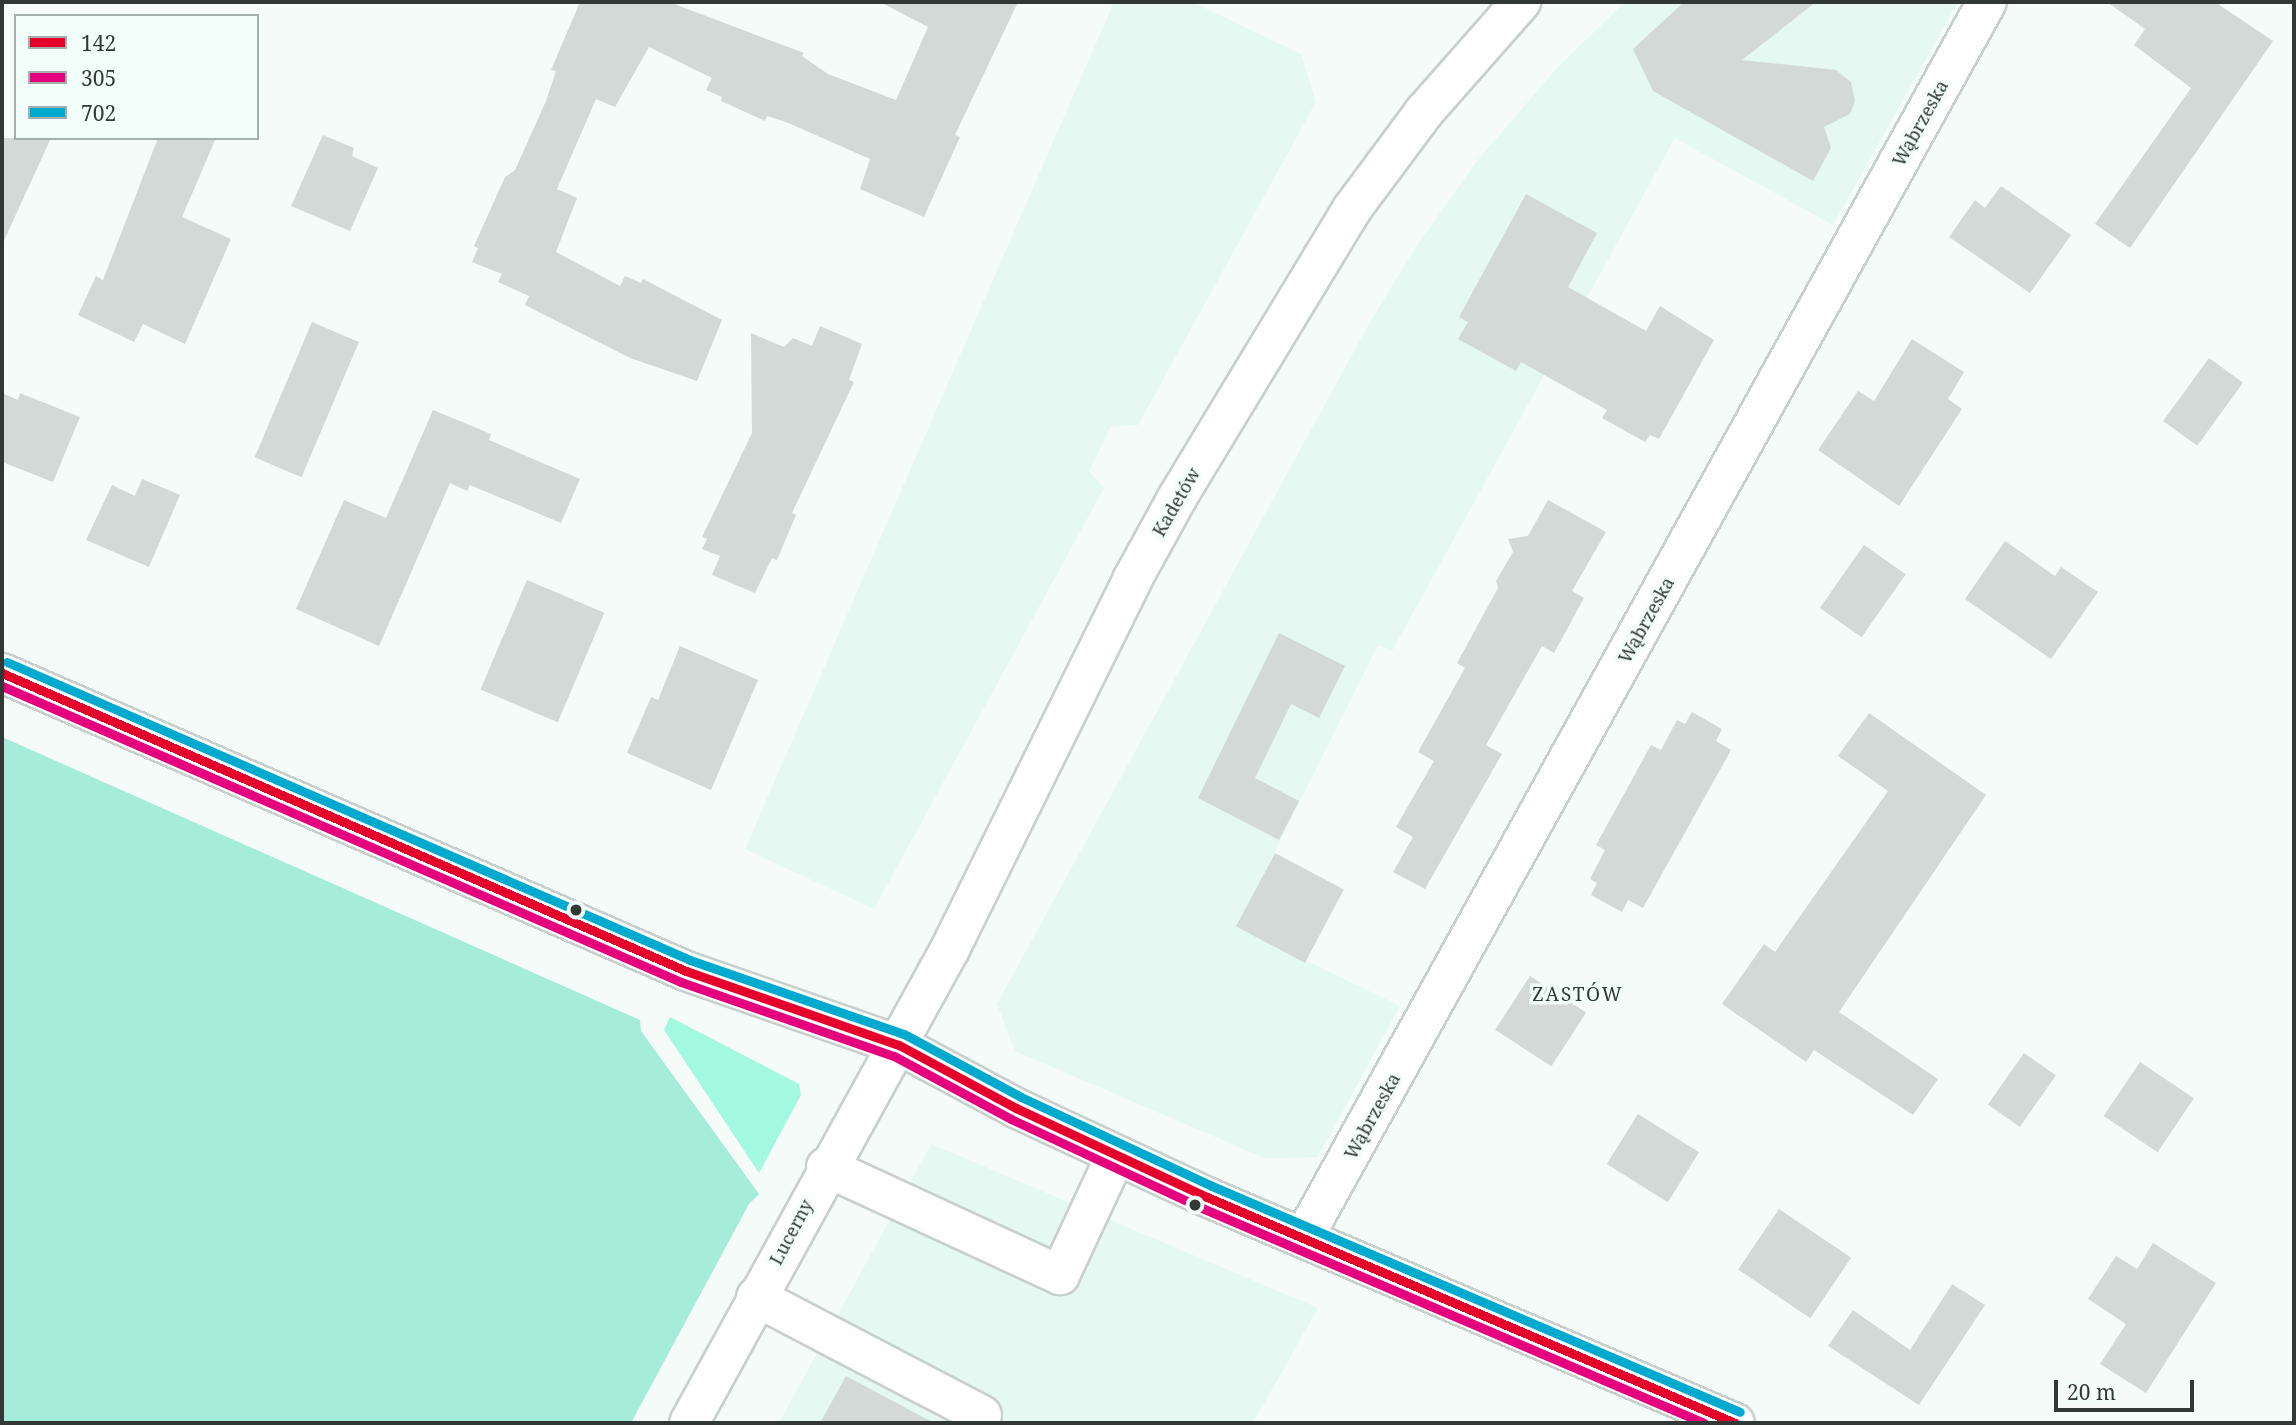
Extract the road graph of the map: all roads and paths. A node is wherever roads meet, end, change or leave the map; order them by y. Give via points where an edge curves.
1 (1521, 2) edge
2 (1987, 2) edge
3 (2, 673) edge
4 (899, 1045) junction
5 (1116, 1155) junction
6 (826, 1167) junction
7 (1304, 1237) junction
8 (756, 1297) junction
9 (982, 1415) dead end
10 (688, 1423) edge
11 (1735, 1423) edge

1 - 4 street, Kadetów via 1424,112 1352,209 1281,323 1132,580
2 - 7 street, Wąbrzeska
3 - 4 street via 687,971
4 - 5 street
4 - 6 street, Lucerny
5 - 6 street via 1060,1275
5 - 7 street
6 - 8 street, Lucerny
7 - 11 street
8 - 9 street
8 - 10 street, Lucerny

